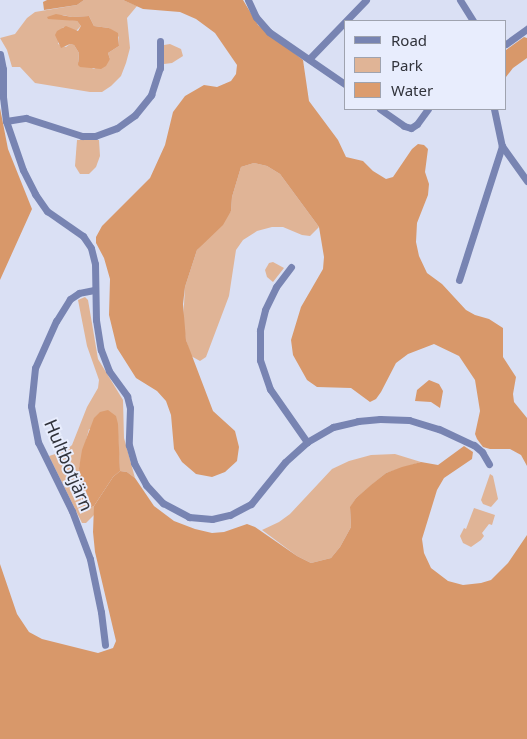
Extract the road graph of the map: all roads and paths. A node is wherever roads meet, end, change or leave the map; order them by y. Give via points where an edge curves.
1 (248, 0) edge
2 (366, 0) edge
3 (460, 0) edge
4 (347, 20) edge
5 (472, 20) edge
6 (344, 23) edge
7 (527, 29) edge
8 (160, 41) dead end
9 (507, 43) edge
10 (0, 54) edge
11 (309, 59) junction
12 (344, 84) edge
13 (381, 110) edge
14 (427, 110) edge
15 (494, 110) edge
16 (6, 121) junction
17 (502, 146) junction
18 (527, 181) edge
19 (291, 267) dead end
20 (459, 280) dead end
21 (94, 290) junction
22 (307, 442) junction
23 (489, 464) dead end
24 (105, 645) dead end

1 - 11 street via 265,28
2 - 4 street
3 - 5 street
6 - 11 street
7 - 9 street
8 - 16 street via 160,68 151,95 135,115 117,128 95,136 82,136 26,118
10 - 16 street via 4,69
11 - 12 street
13 - 14 street via 412,128
15 - 17 street
16 - 21 street via 18,158 40,203 55,218 83,236 91,248
17 - 18 street
17 - 20 street
19 - 22 street via 265,310 260,330 260,360 270,389
21 - 22 street via 104,360 129,402 128,437 134,463 146,485 163,503 189,517 212,519 230,515 256,498
21 - 24 street, Hultbotjärn via 70,299 56,320 34,368 30,406 38,442 72,511 90,559
22 - 23 street via 333,427 350,422 409,420 466,439 482,452

